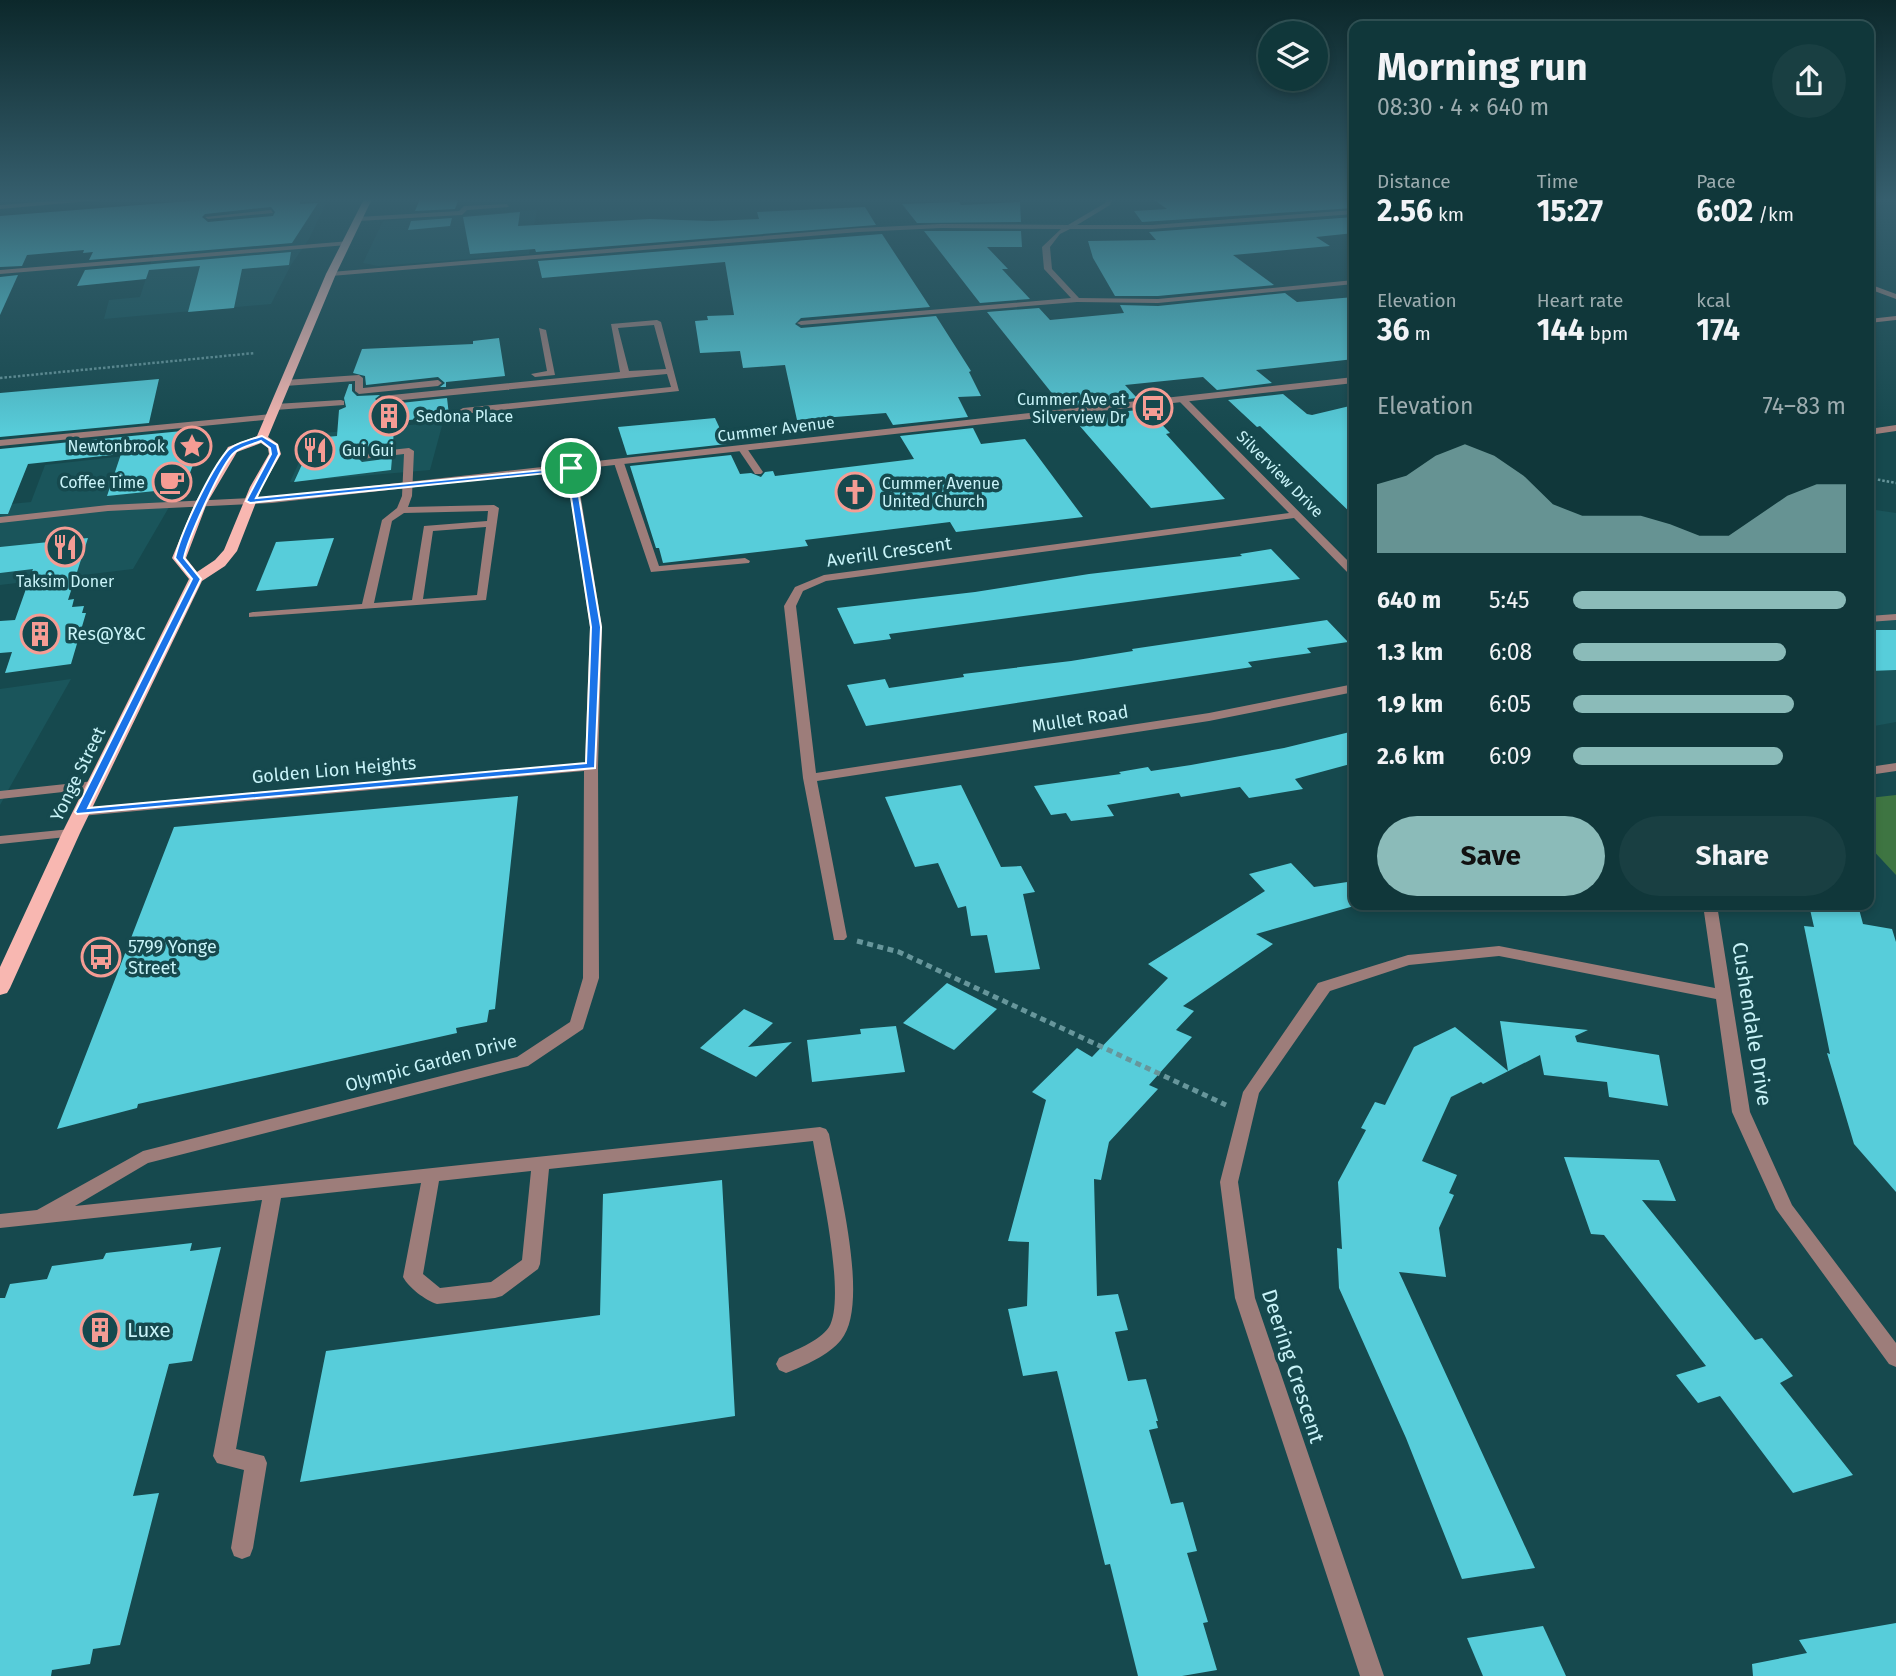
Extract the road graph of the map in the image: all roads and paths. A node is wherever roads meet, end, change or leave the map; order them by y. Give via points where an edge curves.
1 (330, 277) edge
2 (1056, 277) edge
3 (1349, 282) edge
4 (1874, 288) edge
5 (1896, 297) edge
6 (1077, 300) junction
7 (1896, 318) edge
8 (1874, 320) edge
9 (801, 323) dead end
10 (542, 330) dead end
11 (255, 354) dead end
12 (671, 370) junction
13 (625, 374) junction
14 (0, 378) edge
15 (1349, 381) edge
16 (285, 383) junction
17 (382, 399) dead end
18 (1182, 399) junction
19 (341, 403) dead end
20 (463, 411) dead end
21 (273, 412) junction
22 (1896, 428) edge
23 (1874, 431) edge
24 (262, 438) junction
25 (0, 443) edge
26 (743, 449) junction
27 (362, 456) dead end
28 (619, 463) junction
29 (571, 468) junction
30 (758, 472) dead end
31 (1874, 479) edge
32 (1896, 483) edge
33 (408, 485) junction
34 (250, 501) junction
35 (201, 503) junction
36 (402, 510) junction
37 (1295, 515) junction
38 (0, 520) edge
39 (491, 524) junction
40 (745, 561) dead end
41 (1349, 568) edge
42 (196, 579) junction
43 (417, 603) junction
44 (367, 607) junction
45 (253, 615) dead end
46 (1896, 617) edge
47 (1874, 619) edge
48 (1349, 689) edge
49 (591, 766) junction
50 (1896, 767) edge
51 (1874, 770) edge
52 (810, 778) junction
53 (94, 785) junction
54 (0, 795) edge
55 (81, 812) junction
56 (71, 833) junction
57 (0, 840) edge
58 (1711, 910) edge
59 (839, 937) joint
60 (0, 988) edge
61 (1722, 995) junction
62 (1246, 1114) junction
63 (541, 1164) junction
64 (431, 1175) junction
65 (273, 1192) junction
66 (40, 1217) junction
67 (0, 1221) edge
68 (1896, 1358) edge
69 (786, 1364) dead end
70 (242, 1548) dead end
71 (1372, 1676) edge

1 - 16 main road
2 - 6 street
3 - 6 street via 1158,300
4 - 5 street
6 - 9 street
7 - 8 street
10 - 16 street via 552,373 359,391 359,378
11 - 14 path
12 - 13 street
12 - 13 street via 657,322 614,326
12 - 20 street via 676,389
13 - 17 street
15 - 18 street, Cummer Avenue
16 - 21 main road
18 - 26 street, Cummer Avenue
18 - 37 street, Silverview Drive
19 - 21 street
21 - 24 main road
21 - 25 street
22 - 23 street
24 - 34 main road, Yonge Street via 274,447 275,454
24 - 35 main road via 232,450
26 - 28 street, Cummer Avenue
26 - 30 street
27 - 33 street via 409,451
28 - 29 street, Cummer Avenue
28 - 40 street via 655,570
29 - 33 street, Cummer Avenue
29 - 49 street, Olympic Garden Drive via 596,627
31 - 32 path
33 - 34 street, Cummer Avenue
33 - 36 street
34 - 35 street, Cummer Avenue
34 - 42 main road, Yonge Street via 230,551
35 - 38 street, Cummer Avenue
35 - 42 main road via 179,558
36 - 39 street via 494,508
36 - 44 street via 387,520
37 - 41 street, Silverview Drive
37 - 52 street, Averill Crescent via 824,578 799,589 790,606
39 - 43 street via 428,528
39 - 43 street via 482,598
42 - 53 main road, Yonge Street
43 - 44 street
44 - 45 street
46 - 47 street
48 - 52 street, Mullet Road via 1209,717
49 - 55 street, Golden Lion Heights
49 - 66 street, Olympic Garden Drive via 591,978 577,1025 522,1062 143,1158
50 - 51 street
52 - 59 street, Averill Crescent
53 - 54 street
53 - 55 main road, Yonge Street
55 - 56 main road, Yonge Street
56 - 57 street
56 - 60 main road, Yonge Street
58 - 61 street, Cushendale Drive
59 - 62 path via 899,952
61 - 62 street, Deering Crescent via 1499,951 1408,960 1324,987 1251,1092
61 - 68 street, Cushendale Drive via 1741,1112 1785,1209
62 - 71 street, Deering Crescent via 1229,1182 1245,1298
63 - 64 street
63 - 64 street via 531,1264 495,1290 437,1296 413,1278
63 - 69 street via 820,1134 845,1286 839,1328 825,1342
64 - 65 street
65 - 66 street
65 - 70 street via 224,1456 256,1463
66 - 67 street, Olympic Garden Drive

